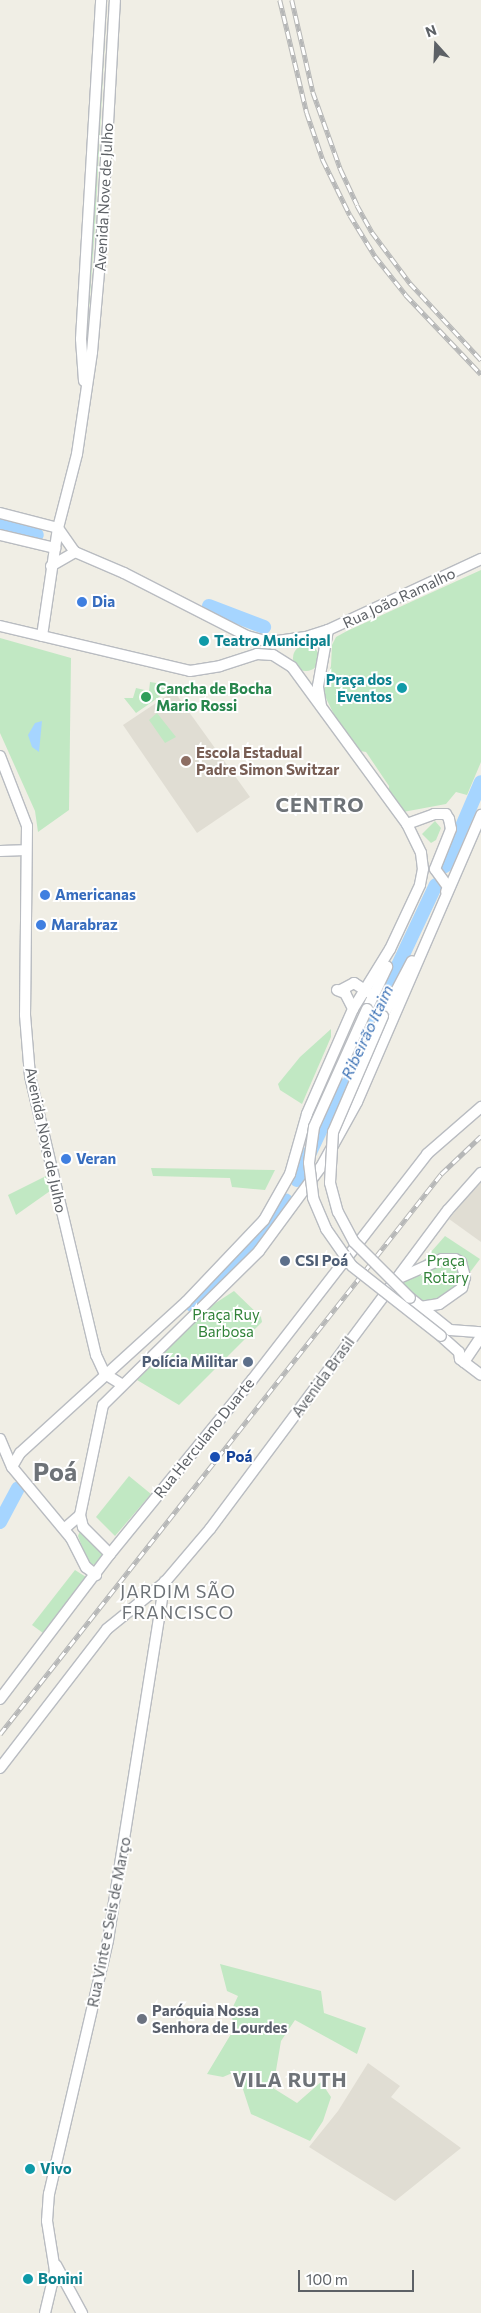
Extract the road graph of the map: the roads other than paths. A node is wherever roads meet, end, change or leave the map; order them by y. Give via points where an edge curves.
1 (101, 0) edge
2 (115, 0) edge
3 (86, 393) junction
4 (0, 512) edge
5 (58, 528) junction
6 (0, 535) edge
7 (55, 548) junction
8 (74, 552) junction
9 (481, 559) edge
10 (51, 566) junction
11 (0, 626) edge
12 (328, 630) junction
13 (42, 636) junction
14 (286, 641) junction
15 (280, 659) junction
16 (323, 710) junction
17 (0, 756) edge
18 (481, 814) edge
19 (407, 824) junction
20 (25, 850) junction
21 (0, 851) edge
22 (423, 869) junction
23 (445, 883) junction
24 (387, 958) junction
25 (368, 992) junction
26 (353, 1009) junction
27 (481, 1108) edge
28 (481, 1173) edge
29 (290, 1174) junction
30 (307, 1188) junction
31 (280, 1196) junction
32 (298, 1202) junction
33 (396, 1279) junction
34 (420, 1307) junction
35 (481, 1332) edge
36 (481, 1337) edge
37 (464, 1362) junction
38 (105, 1374) junction
39 (481, 1375) edge
40 (121, 1384) junction
41 (0, 1439) edge
42 (12, 1467) junction
43 (80, 1515) junction
44 (64, 1529) junction
45 (110, 1554) junction
46 (96, 1575) junction
47 (165, 1582) junction
48 (0, 1699) edge
49 (0, 1768) edge
50 (54, 2259) junction
51 (45, 2313) edge
52 (82, 2313) edge

1 - 3 main road, Avenida Nove de Julho via 80,356
2 - 3 main road, Avenida Nove de Julho via 101,249
3 - 5 main road, Avenida Nove de Julho via 77,454
4 - 5 main road
5 - 7 main road, Avenida Nove de Julho
5 - 8 main road
6 - 7 main road
7 - 10 main road, Avenida Nove de Julho
8 - 10 main road
8 - 14 main road via 124,573 247,636
9 - 12 main road, Rua João Ramalho
10 - 13 main road, Avenida Nove de Julho
11 - 13 main road
12 - 14 main road
12 - 16 main road, Rua João Ramalho via 318,694
13 - 15 main road via 190,671 220,666 257,654
14 - 15 main road via 288,650
15 - 16 main road via 292,667
16 - 19 main road
17 - 20 main road, Avenida Nove de Julho via 25,813 28,826
18 - 23 main road
19 - 22 main road via 421,853
19 - 23 main road via 434,814 446,814 451,829 435,869
20 - 21 main road
20 - 38 main road, Avenida Nove de Julho via 25,1014 30,1076 96,1355
22 - 24 main road via 420,885
22 - 24 main road via 426,878 422,894
23 - 30 main road via 447,897 357,1102
23 - 34 main road, bridge via 333,1132 330,1183 338,1212 354,1242 375,1267
24 - 25 main road
25 - 26 main road
25 - 26 main road via 354,983 339,990 348,996
25 - 37 main road, bridge via 367,1009 314,1127 309,1163 313,1198 326,1229 352,1266 441,1336 459,1352
26 - 29 main road via 306,1114
27 - 45 main road, Rua Herculano Duarte via 427,1154 313,1302
28 - 33 main road, Avenida Brasil via 448,1210
29 - 30 main road via 294,1184
29 - 31 main road
30 - 32 main road
31 - 32 main road via 290,1191
31 - 38 main road via 264,1220 186,1302
32 - 40 main road via 233,1279
33 - 34 main road via 442,1259 455,1258 460,1262 465,1277 462,1288 439,1304
33 - 47 main road, Avenida Brasil via 213,1525
34 - 35 main road via 450,1330
36 - 37 main road
37 - 39 main road
38 - 40 main road
38 - 42 main road via 20,1453
40 - 43 main road via 103,1405
41 - 42 main road
42 - 44 main road
43 - 44 main road
43 - 45 main road via 83,1527
44 - 46 main road via 86,1567
45 - 46 main road, Rua Herculano Duarte
46 - 48 main road, Rua Herculano Duarte
47 - 49 main road, Avenida Brasil via 107,1629
47 - 50 main road, Rua Vinte e Seis de Março via 110,1930 49,2194 47,2221
50 - 51 main road via 54,2284
50 - 52 main road

